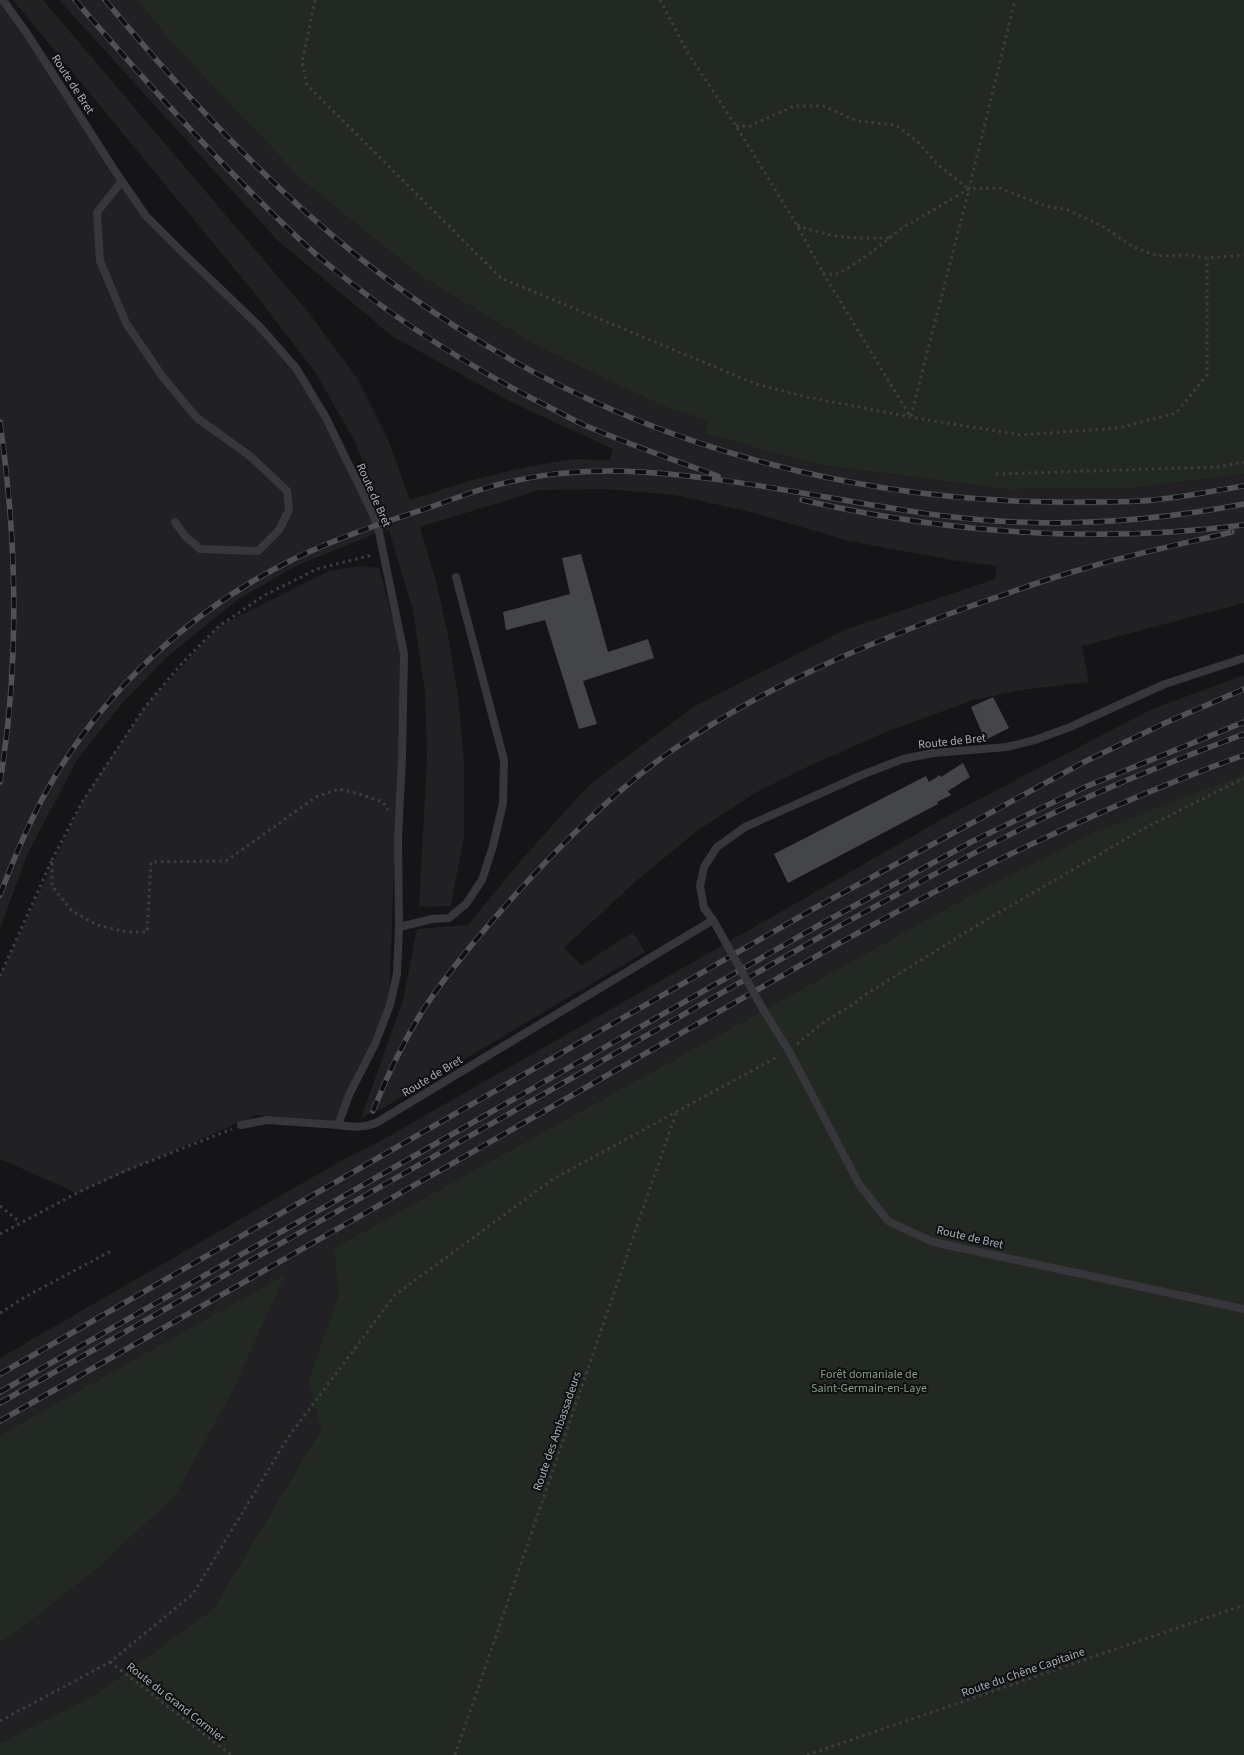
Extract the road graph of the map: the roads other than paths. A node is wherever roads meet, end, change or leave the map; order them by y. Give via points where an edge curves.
1 (3, 0) edge
2 (122, 181) junction
3 (175, 522) dead end
4 (456, 577) dead end
5 (1244, 658) edge
6 (713, 920) junction
7 (400, 927) junction
8 (241, 1125) road end
9 (338, 1125) junction
10 (1244, 1309) edge

1 - 2 lane, Route de Bret
2 - 3 lane via 97,212 100,261 126,323 162,376 198,418 250,456 287,491 289,510 279,530 258,550 200,549
2 - 7 lane, Route de Bret via 146,216 260,327 296,368 325,416 373,514 380,534 404,654 398,838
4 - 7 lane via 504,760 503,803 482,880 466,904 450,918
5 - 6 lane, Route de Bret via 1165,684 1035,740 1007,747 933,753 903,759 745,827 717,847 704,867 700,886 704,908
6 - 9 lane, Route de Bret via 376,1123 354,1128
6 - 10 lane, Route de Bret, bridge via 789,1050 859,1184 888,1221 933,1242
7 - 9 lane, Route de Bret via 397,974 390,1005
8 - 9 lane via 267,1120

